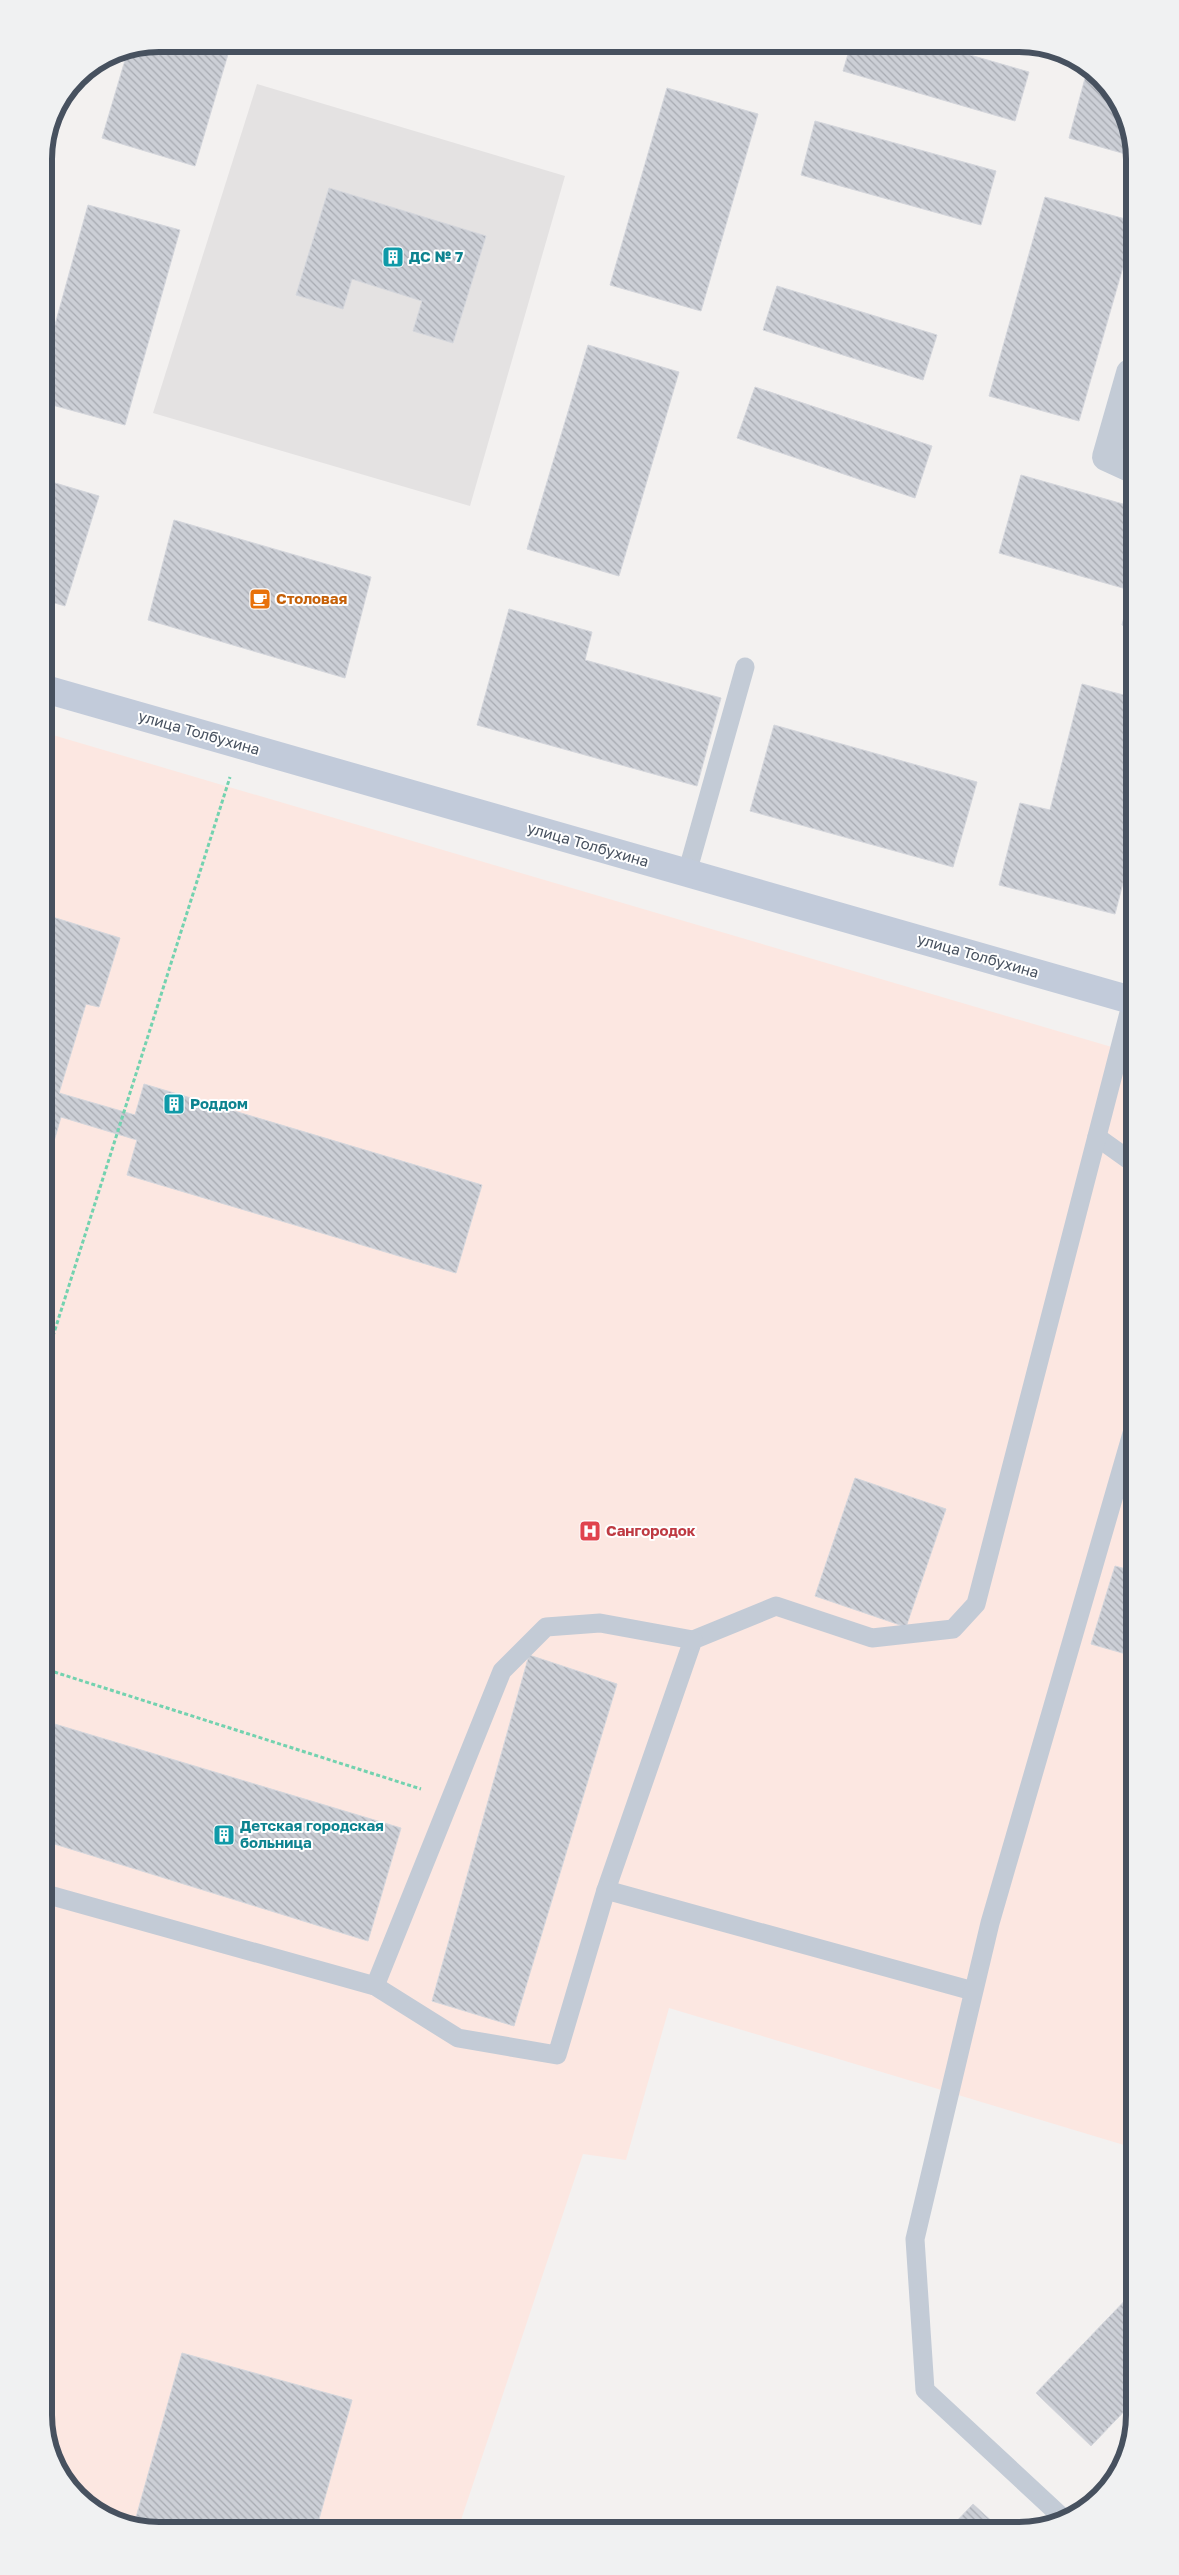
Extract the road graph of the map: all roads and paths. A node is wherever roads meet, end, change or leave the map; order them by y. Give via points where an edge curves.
1 (1126, 386) edge
2 (1126, 466) edge
3 (746, 667) dead end
4 (53, 692) edge
5 (240, 745) junction
6 (687, 873) junction
7 (1126, 999) edge
8 (1126, 1025) edge
9 (1097, 1137) junction
10 (1126, 1158) edge
11 (52, 1338) edge
12 (1126, 1451) edge
13 (693, 1640) junction
14 (52, 1671) edge
15 (450, 1798) junction
16 (606, 1890) junction
17 (52, 1896) edge
18 (375, 1986) junction
19 (973, 1991) junction
20 (1059, 2515) edge

1 - 2 street via 1106,457
3 - 6 lane
4 - 5 street, улица Толбухина
5 - 6 street, улица Толбухина
5 - 11 path
6 - 7 street, улица Толбухина
8 - 9 lane
9 - 10 lane
9 - 13 lane via 976,1604 953,1629 872,1638 776,1606
12 - 19 lane
13 - 15 lane via 600,1623 546,1627 502,1671
13 - 16 lane
14 - 15 path
15 - 18 lane
16 - 18 lane via 557,2055 458,2038
16 - 19 lane
17 - 18 lane
19 - 20 lane via 915,2239 925,2390

